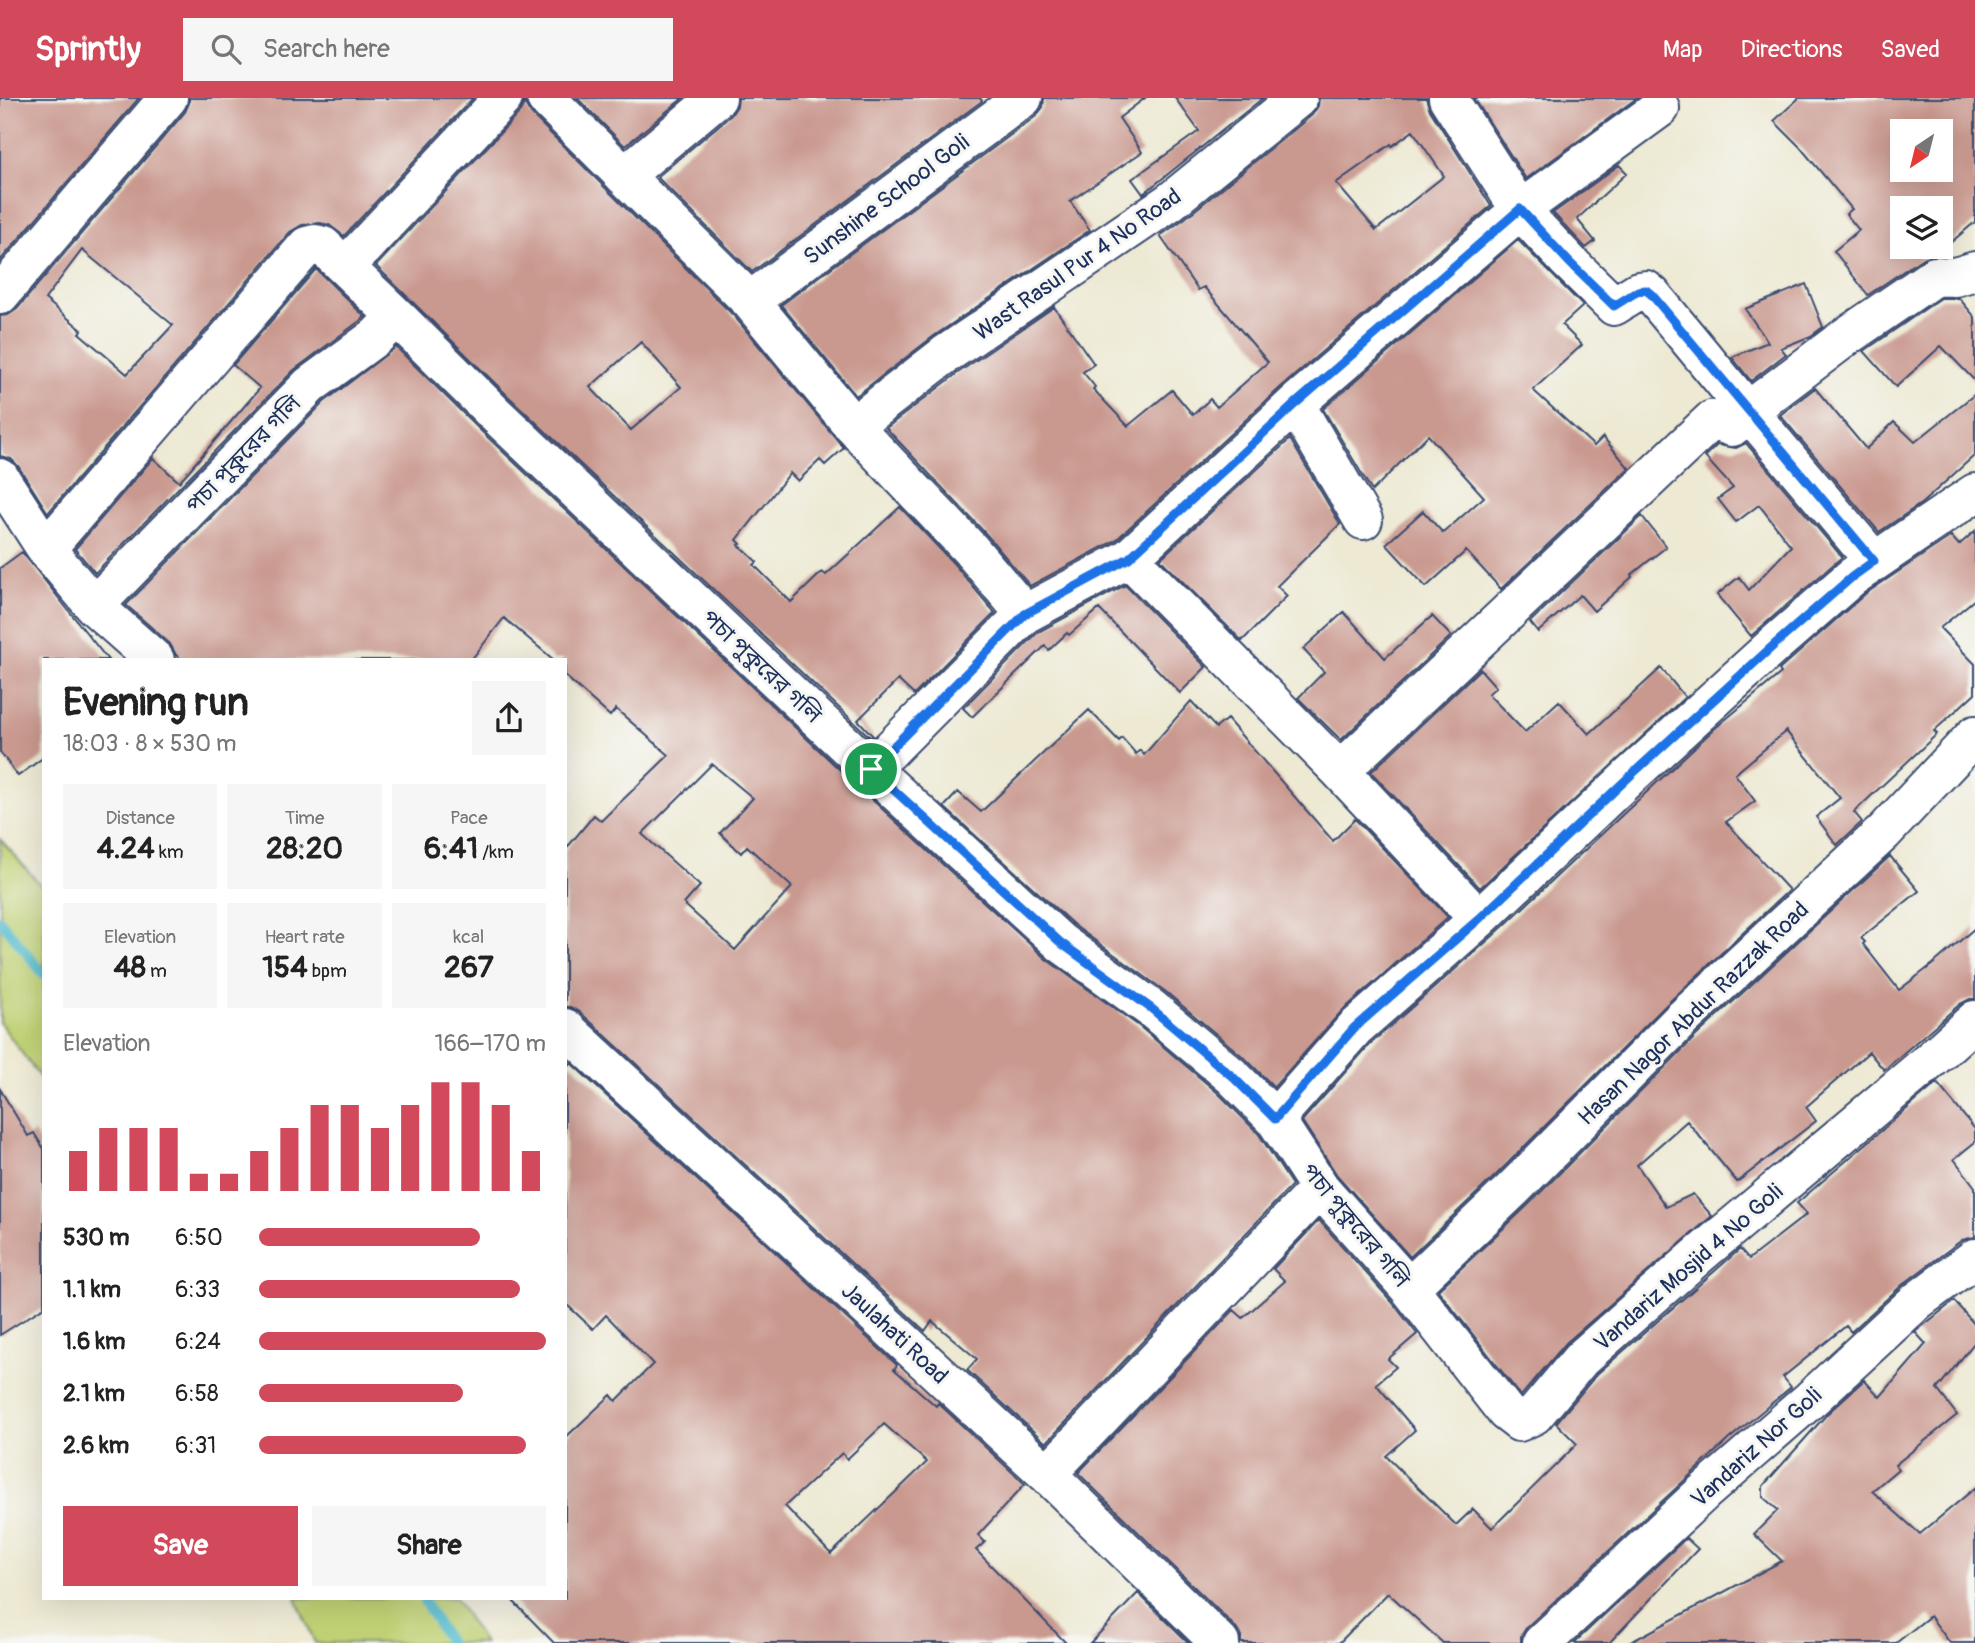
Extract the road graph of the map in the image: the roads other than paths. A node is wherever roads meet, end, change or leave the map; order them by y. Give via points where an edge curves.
1 (168, 98) edge
2 (503, 98) edge
3 (546, 98) edge
4 (717, 98) edge
5 (1023, 98) edge
6 (1298, 98) edge
7 (1448, 98) edge
8 (1660, 108) dead end
9 (624, 176) junction
10 (1520, 209) junction
11 (345, 267) junction
12 (1975, 271) edge
13 (0, 295) edge
14 (750, 301) junction
15 (396, 316) junction
16 (1295, 404) junction
17 (1748, 411) junction
18 (853, 426) junction
19 (0, 478) edge
20 (1975, 493) edge
21 (1363, 520) dead end
22 (46, 549) junction
23 (1129, 558) junction
24 (1874, 561) junction
25 (94, 606) junction
26 (1025, 614) junction
27 (153, 658) edge
28 (1975, 735) edge
29 (871, 769) junction
30 (1340, 771) junction
31 (1479, 919) junction
32 (1975, 1020) edge
33 (567, 1030) edge
34 (1275, 1119) junction
35 (1320, 1188) junction
36 (1975, 1258) edge
37 (1416, 1298) junction
38 (1047, 1474) junction
39 (1220, 1643) edge
40 (1542, 1643) edge

1 - 13 street
2 - 11 street
3 - 9 street
4 - 9 street
5 - 14 street, Sunshine School Goli
6 - 18 street, Wast Rasul Pur 4 No Road via 1170,202 946,354
7 - 10 street
8 - 10 street
9 - 14 street
10 - 16 street
10 - 17 street via 1614,306 1638,291 1652,295
11 - 15 street
11 - 22 street via 323,246 307,246
12 - 17 street via 1955,277 1934,276
14 - 18 street
15 - 25 street, পচা পুকুরের গলি via 377,336 310,385
15 - 29 street, পচা পুকুরের গলি
16 - 21 street
16 - 23 street
17 - 24 street
17 - 30 street via 1732,427 1712,420
18 - 26 street
19 - 22 street
20 - 24 street
22 - 25 street
23 - 26 street
23 - 30 street
24 - 31 street via 1774,645
25 - 27 street
26 - 29 street
28 - 37 street, Hasan Nagor Abdur Razzak Road via 1884,832 1681,1020 1513,1190
29 - 34 street, পচা পুকুরের গলি via 1061,943 1152,1009
30 - 31 street
31 - 34 street via 1354,1028
32 - 37 street, Vandariz Mosjid 4 No Goli via 1581,1359 1534,1415 1519,1422 1506,1412
33 - 38 street, Jaulahati Road
34 - 35 street, পচা পুকুরের গলি
35 - 37 street, পচা পুকুরের গলি
35 - 38 street
36 - 40 street, Vandariz Nor Goli via 1917,1301
38 - 39 street, Jaulahati Road

